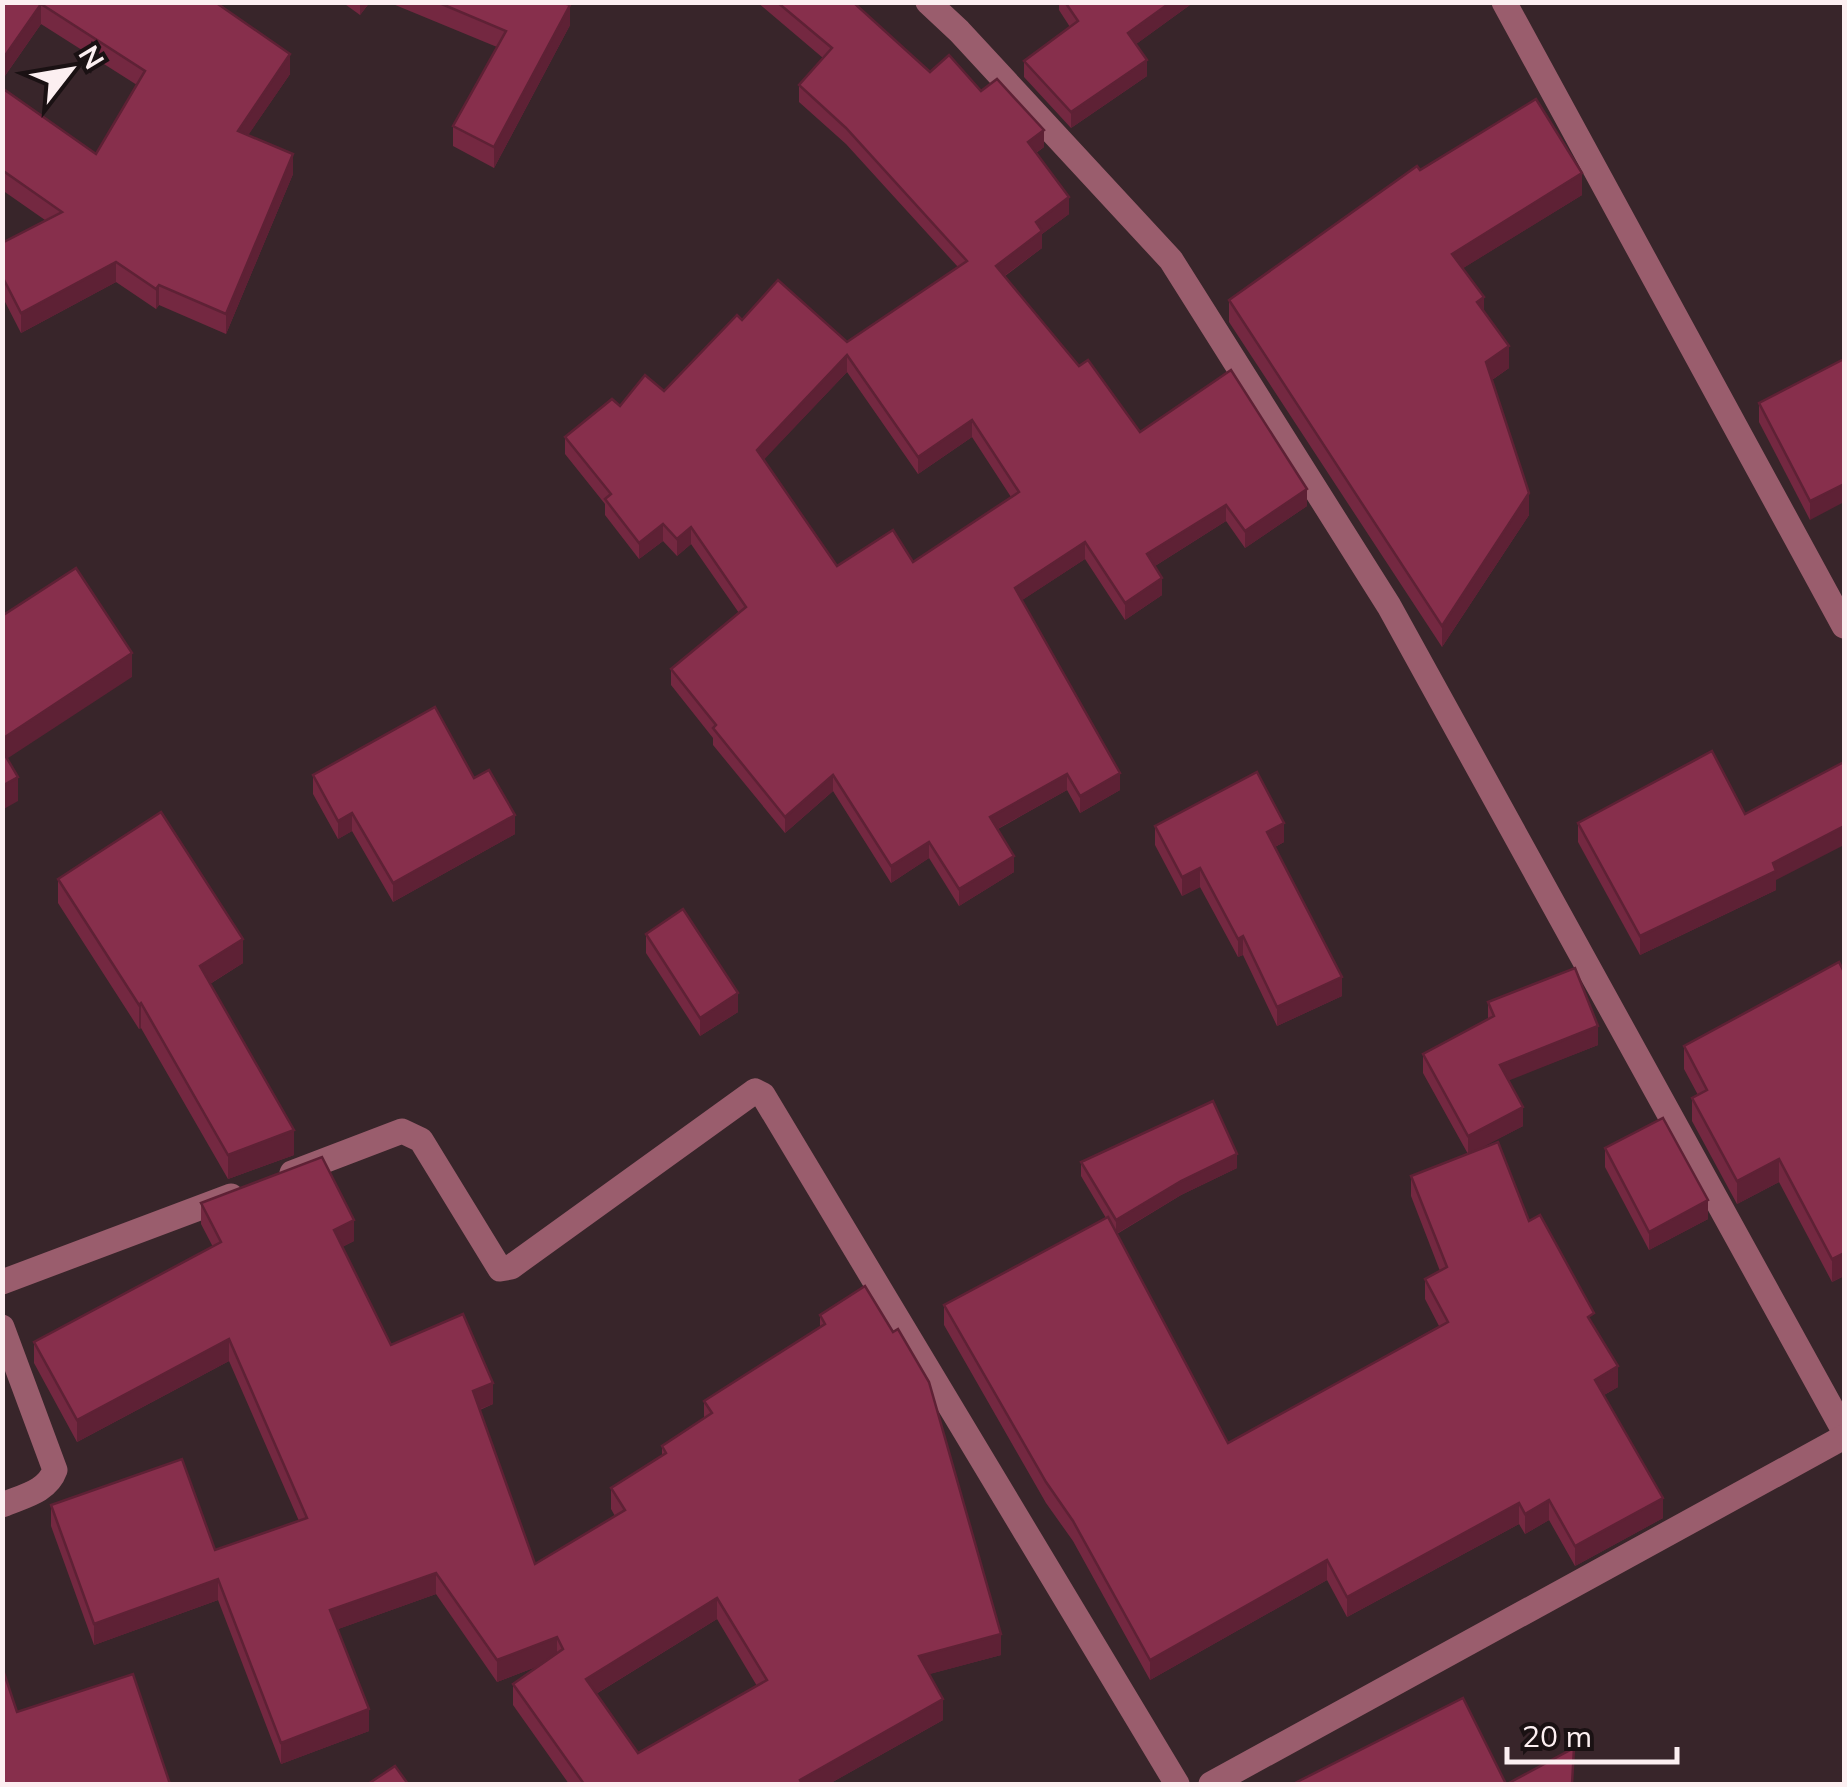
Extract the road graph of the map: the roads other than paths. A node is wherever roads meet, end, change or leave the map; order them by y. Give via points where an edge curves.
1 (928, 2) edge
2 (1504, 2) edge
3 (1844, 626) edge
4 (2, 1282) edge
5 (2, 1327) edge
6 (1844, 1434) edge
7 (2, 1505) edge
8 (1177, 1784) edge
9 (1212, 1784) edge

1 - 6 street via 1171,260 1389,606
2 - 3 street
4 - 8 street via 402,1131 421,1140 500,1268 511,1268 755,1091
5 - 7 street via 55,1470 44,1488
6 - 9 street

